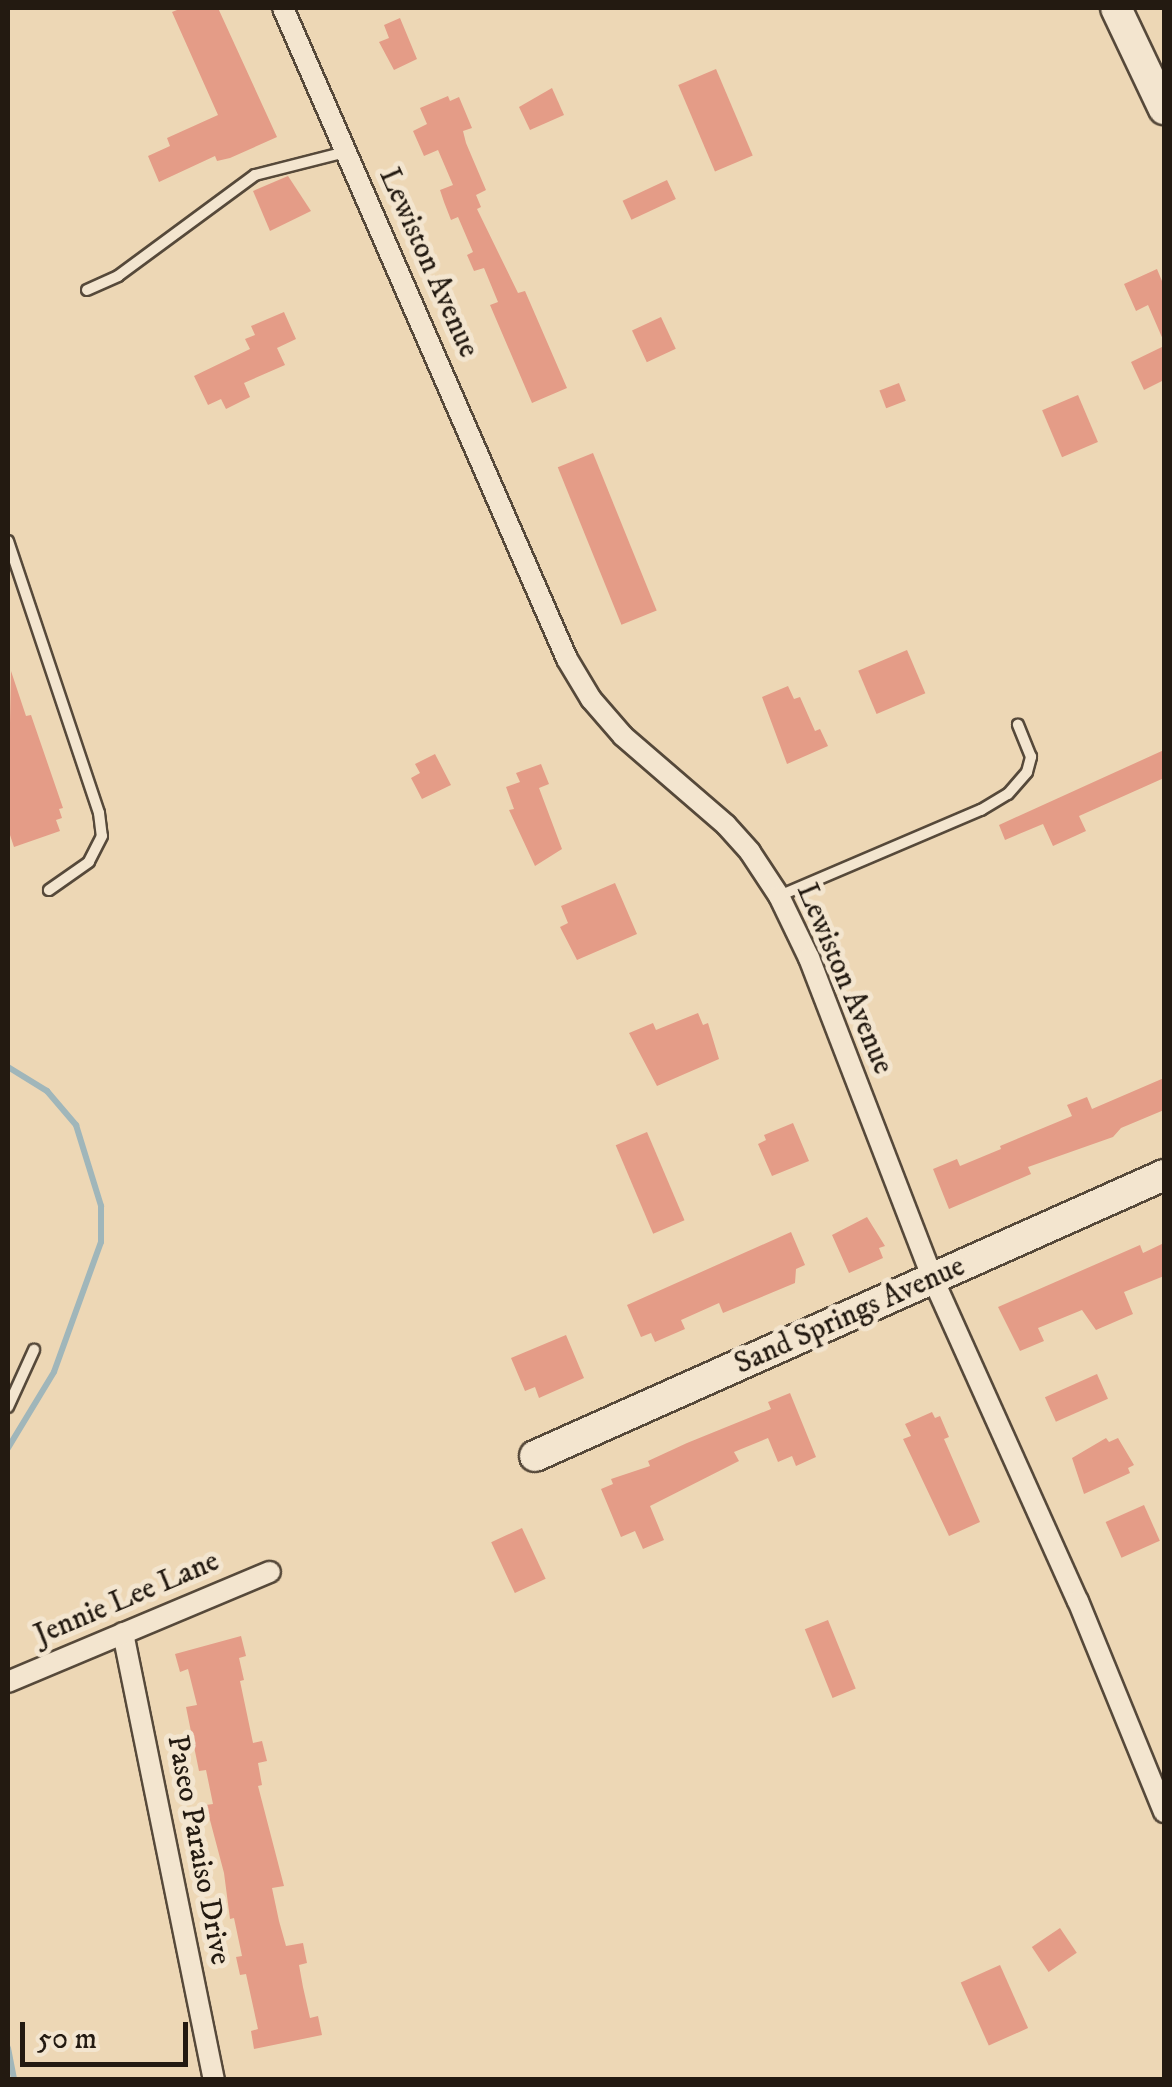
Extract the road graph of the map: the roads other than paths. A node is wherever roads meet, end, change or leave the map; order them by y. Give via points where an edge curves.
1 (284, 8) edge
2 (1116, 8) edge
3 (1164, 109) edge
4 (347, 152) junction
5 (88, 290) dead end
6 (8, 542) edge
7 (1018, 725) dead end
8 (49, 890) dead end
9 (778, 896) junction
10 (1164, 1175) edge
11 (933, 1279) junction
12 (34, 1350) dead end
13 (8, 1407) edge
14 (535, 1456) dead end
15 (270, 1572) dead end
16 (123, 1633) junction
17 (8, 1682) edge
18 (1164, 1812) edge
19 (214, 2080) edge

1 - 4 street, Lewiston Avenue
2 - 3 street
4 - 5 lane via 256,174 118,276
4 - 9 street, Lewiston Avenue via 567,659 623,736 726,824
6 - 8 lane via 100,813 96,851 80,871
7 - 9 lane via 1031,757 1008,794
9 - 11 street, Lewiston Avenue
10 - 11 street, Sand Springs Avenue
11 - 14 street, Sand Springs Avenue
11 - 18 street, Lewiston Avenue
12 - 13 lane
15 - 16 street, Jennie Lee Lane
16 - 17 street, Jennie Lee Lane
16 - 19 street, Paseo Paraiso Drive

